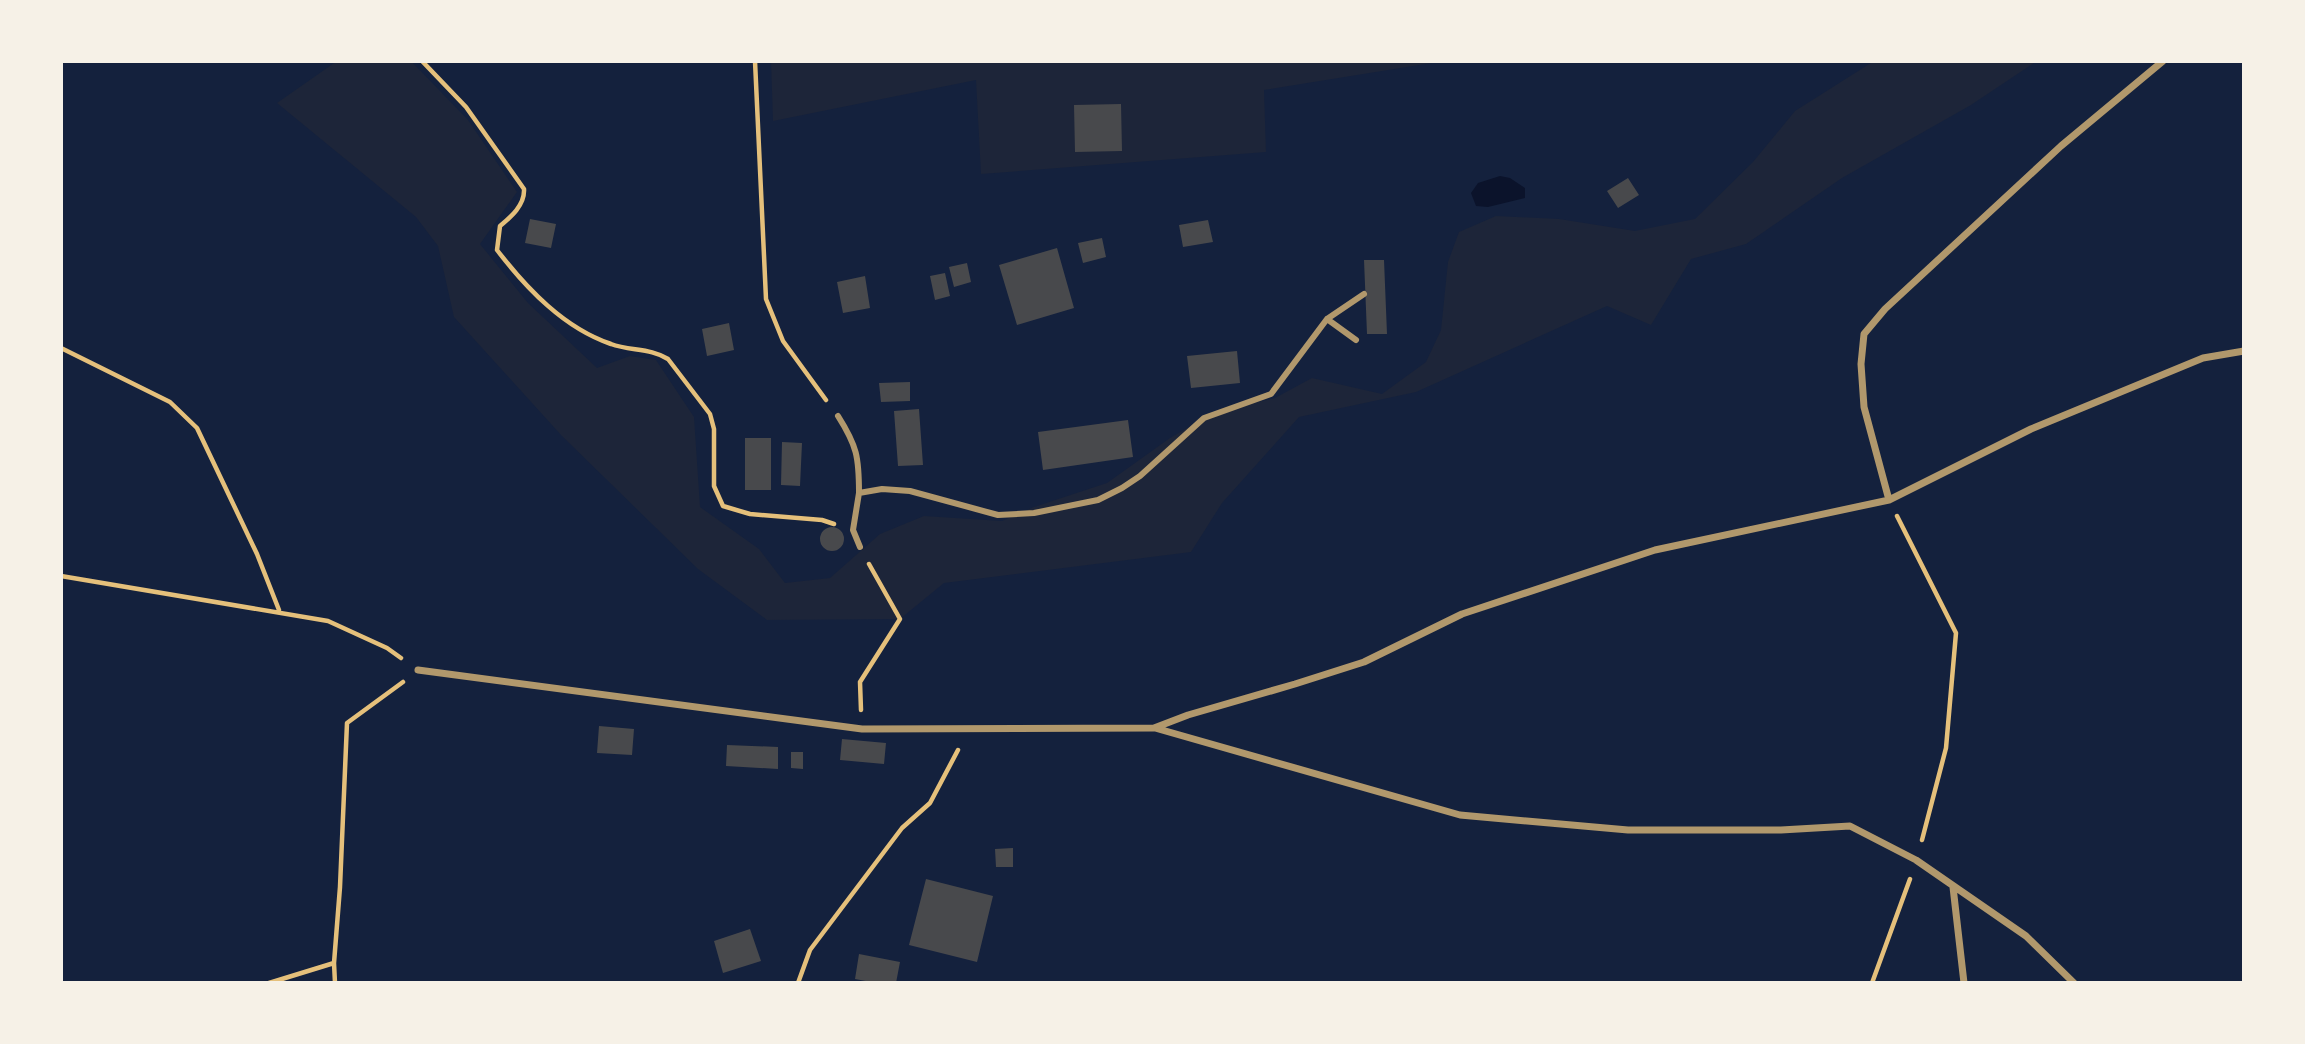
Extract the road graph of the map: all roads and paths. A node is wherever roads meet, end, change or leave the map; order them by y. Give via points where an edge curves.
1 (422, 61) edge
2 (755, 61) edge
3 (2163, 61) edge
4 (1364, 294) dead end
5 (1327, 319) junction
6 (1356, 340) dead end
7 (61, 348) edge
8 (2244, 351) edge
9 (838, 416) joint
10 (859, 493) junction
11 (1889, 500) junction
12 (853, 530) junction
13 (860, 547) joint
14 (61, 576) edge
15 (279, 611) junction
16 (418, 670) junction
17 (1154, 728) junction
18 (862, 729) junction
19 (962, 729) junction
20 (1916, 860) junction
21 (1953, 887) junction
22 (334, 963) junction
23 (269, 983) edge
24 (335, 983) edge
25 (798, 983) edge
26 (1872, 983) edge
27 (1964, 983) edge
28 (2074, 983) edge

1 - 12 path via 466,107 524,189 514,214 500,226 497,250 542,302 591,337 668,359 710,414 714,486 723,506 750,514 822,520
2 - 9 path via 766,299 783,341
3 - 11 street via 2061,146 1885,309 1864,334 1864,407
4 - 5 street
5 - 6 street
5 - 10 street via 1271,394 1205,418 1140,476 1098,499 1034,513 998,515 910,491
7 - 15 path via 170,402 197,428
8 - 11 street via 2203,359 2031,429
9 - 10 street via 853,440
10 - 12 street
11 - 17 street via 1655,550 1462,614 1364,662
11 - 20 path via 1956,633 1946,748
12 - 13 street
13 - 18 path via 900,619 860,682
14 - 15 path
15 - 16 path via 328,621 387,648
16 - 18 street
16 - 22 path via 347,723
17 - 19 street
17 - 20 street via 1460,815 1628,830 1850,826
18 - 19 street
19 - 25 path via 960,746 930,803 902,828 810,950
20 - 21 street
20 - 26 path
21 - 27 street
21 - 28 street via 2026,936
22 - 23 path
22 - 24 path

